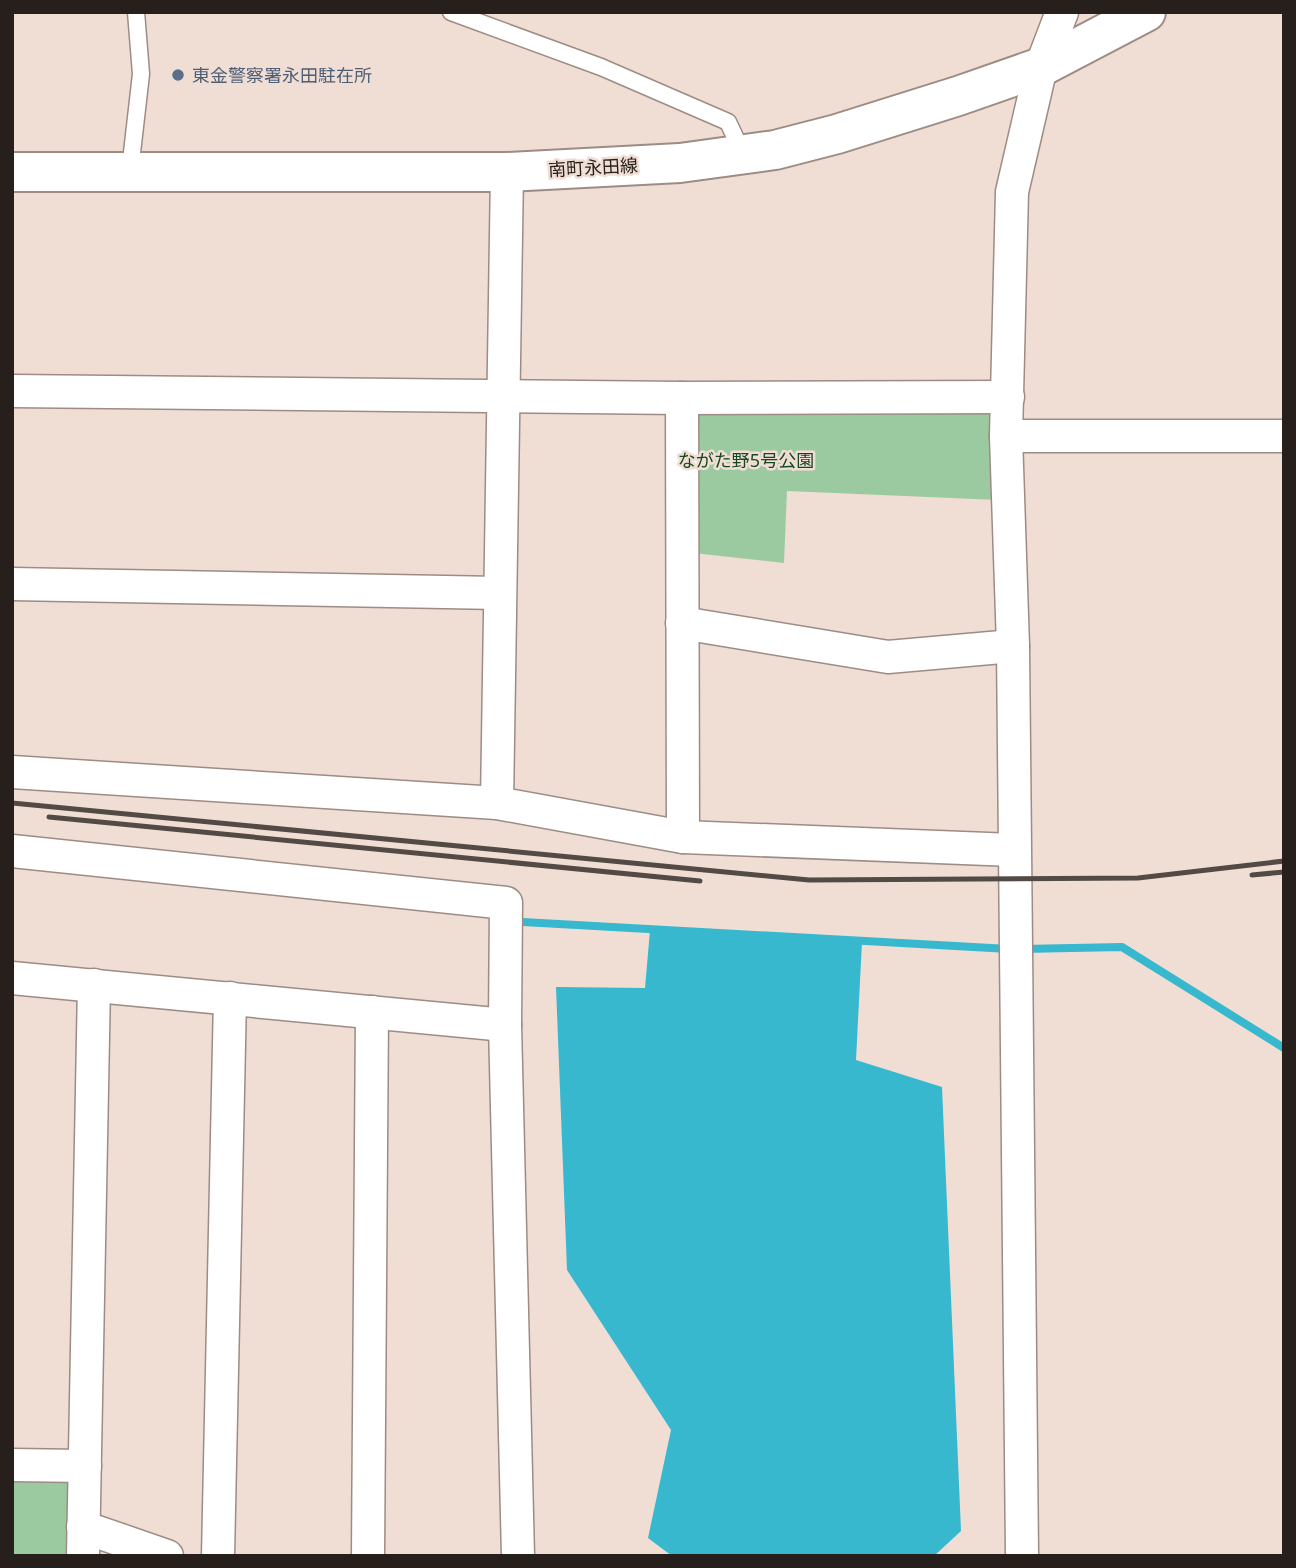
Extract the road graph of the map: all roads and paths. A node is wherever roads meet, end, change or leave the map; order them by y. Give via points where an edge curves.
1 (136, 12) edge
2 (451, 12) edge
3 (1062, 12) edge
4 (1146, 12) edge
5 (1041, 67) junction
6 (743, 154) junction
7 (130, 170) junction
8 (12, 172) edge
9 (507, 172) junction
10 (12, 390) edge
11 (505, 396) junction
12 (1008, 397) junction
13 (682, 398) junction
14 (1006, 436) junction
15 (1284, 436) edge
16 (12, 584) edge
17 (499, 593) junction
18 (682, 623) junction
19 (1013, 646) junction
20 (12, 772) edge
21 (497, 803) junction
22 (683, 837) junction
23 (1013, 850) junction
24 (12, 851) edge
25 (12, 978) edge
26 (94, 985) junction
27 (230, 998) junction
28 (372, 1012) junction
29 (505, 1025) junction
30 (12, 1465) edge
31 (85, 1466) junction
32 (83, 1541) edge
33 (167, 1556) edge
34 (218, 1556) edge
35 (368, 1556) edge
36 (518, 1556) edge
37 (1022, 1556) edge

1 - 7 lane via 141,74
2 - 6 lane via 601,67 728,122
3 - 5 street
4 - 5 street, 南町永田線
5 - 6 street, 南町永田線 via 837,134
5 - 12 street via 1012,192
6 - 9 street, 南町永田線 via 680,163
7 - 8 street, 南町永田線
7 - 9 street, 南町永田線
9 - 11 street
10 - 11 street
11 - 13 street
11 - 17 street
12 - 13 street
12 - 14 street
13 - 18 street
14 - 15 street
14 - 19 street
16 - 17 street
17 - 21 street
18 - 19 street via 888,657
18 - 22 street
19 - 23 street
20 - 21 street
21 - 22 street
22 - 23 street
23 - 37 street
24 - 29 street via 506,903
25 - 26 street
26 - 27 street
26 - 31 street
27 - 28 street
27 - 34 street
28 - 29 street
28 - 35 street
29 - 36 street
30 - 31 street
31 - 32 street
32 - 33 street

